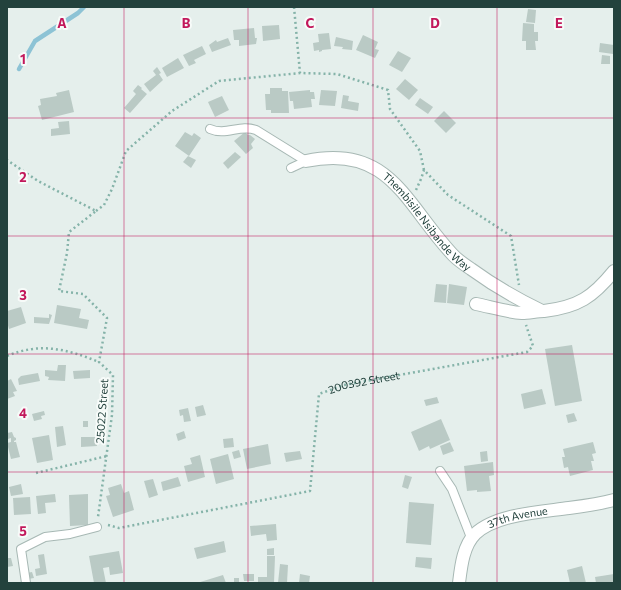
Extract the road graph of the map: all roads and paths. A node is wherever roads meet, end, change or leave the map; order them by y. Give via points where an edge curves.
1 (294, 7) edge
2 (300, 73) dead end
3 (210, 129) dead end
4 (7, 159) edge
5 (306, 162) junction
6 (291, 168) dead end
7 (424, 170) dead end
8 (409, 199) junction
9 (614, 271) edge
10 (476, 304) dead end
11 (542, 311) junction
12 (522, 313) junction
13 (7, 356) edge
14 (99, 362) junction
15 (107, 456) junction
16 (440, 471) dead end
17 (36, 473) dead end
18 (614, 500) edge
19 (97, 527) junction
20 (472, 540) junction
21 (26, 583) edge
22 (459, 583) edge

1 - 2 path
3 - 5 lane via 220,132 251,128
4 - 14 path, 25022 Street via 38,181 96,212 69,232 59,291 83,294 107,318
5 - 6 lane
5 - 8 street, Thembisile Nsibande Way via 320,158 337,158 366,163 391,180
7 - 8 path
8 - 11 street, Thembisile Nsibande Way via 455,257 485,279
9 - 11 street via 592,295 561,308
10 - 12 street
11 - 12 street
12 - 19 path, 200392 Street via 532,346 527,352 344,385 319,394 310,491 119,528 111,525
13 - 14 path via 49,348 77,353
14 - 15 path, 25022 Street via 113,375
15 - 17 path
15 - 19 path, 25022 Street
16 - 20 lane via 452,489
18 - 20 street, 37th Avenue via 506,518 487,525
19 - 21 lane via 70,534 45,536 21,549
20 - 22 street, 37th Avenue via 466,549

